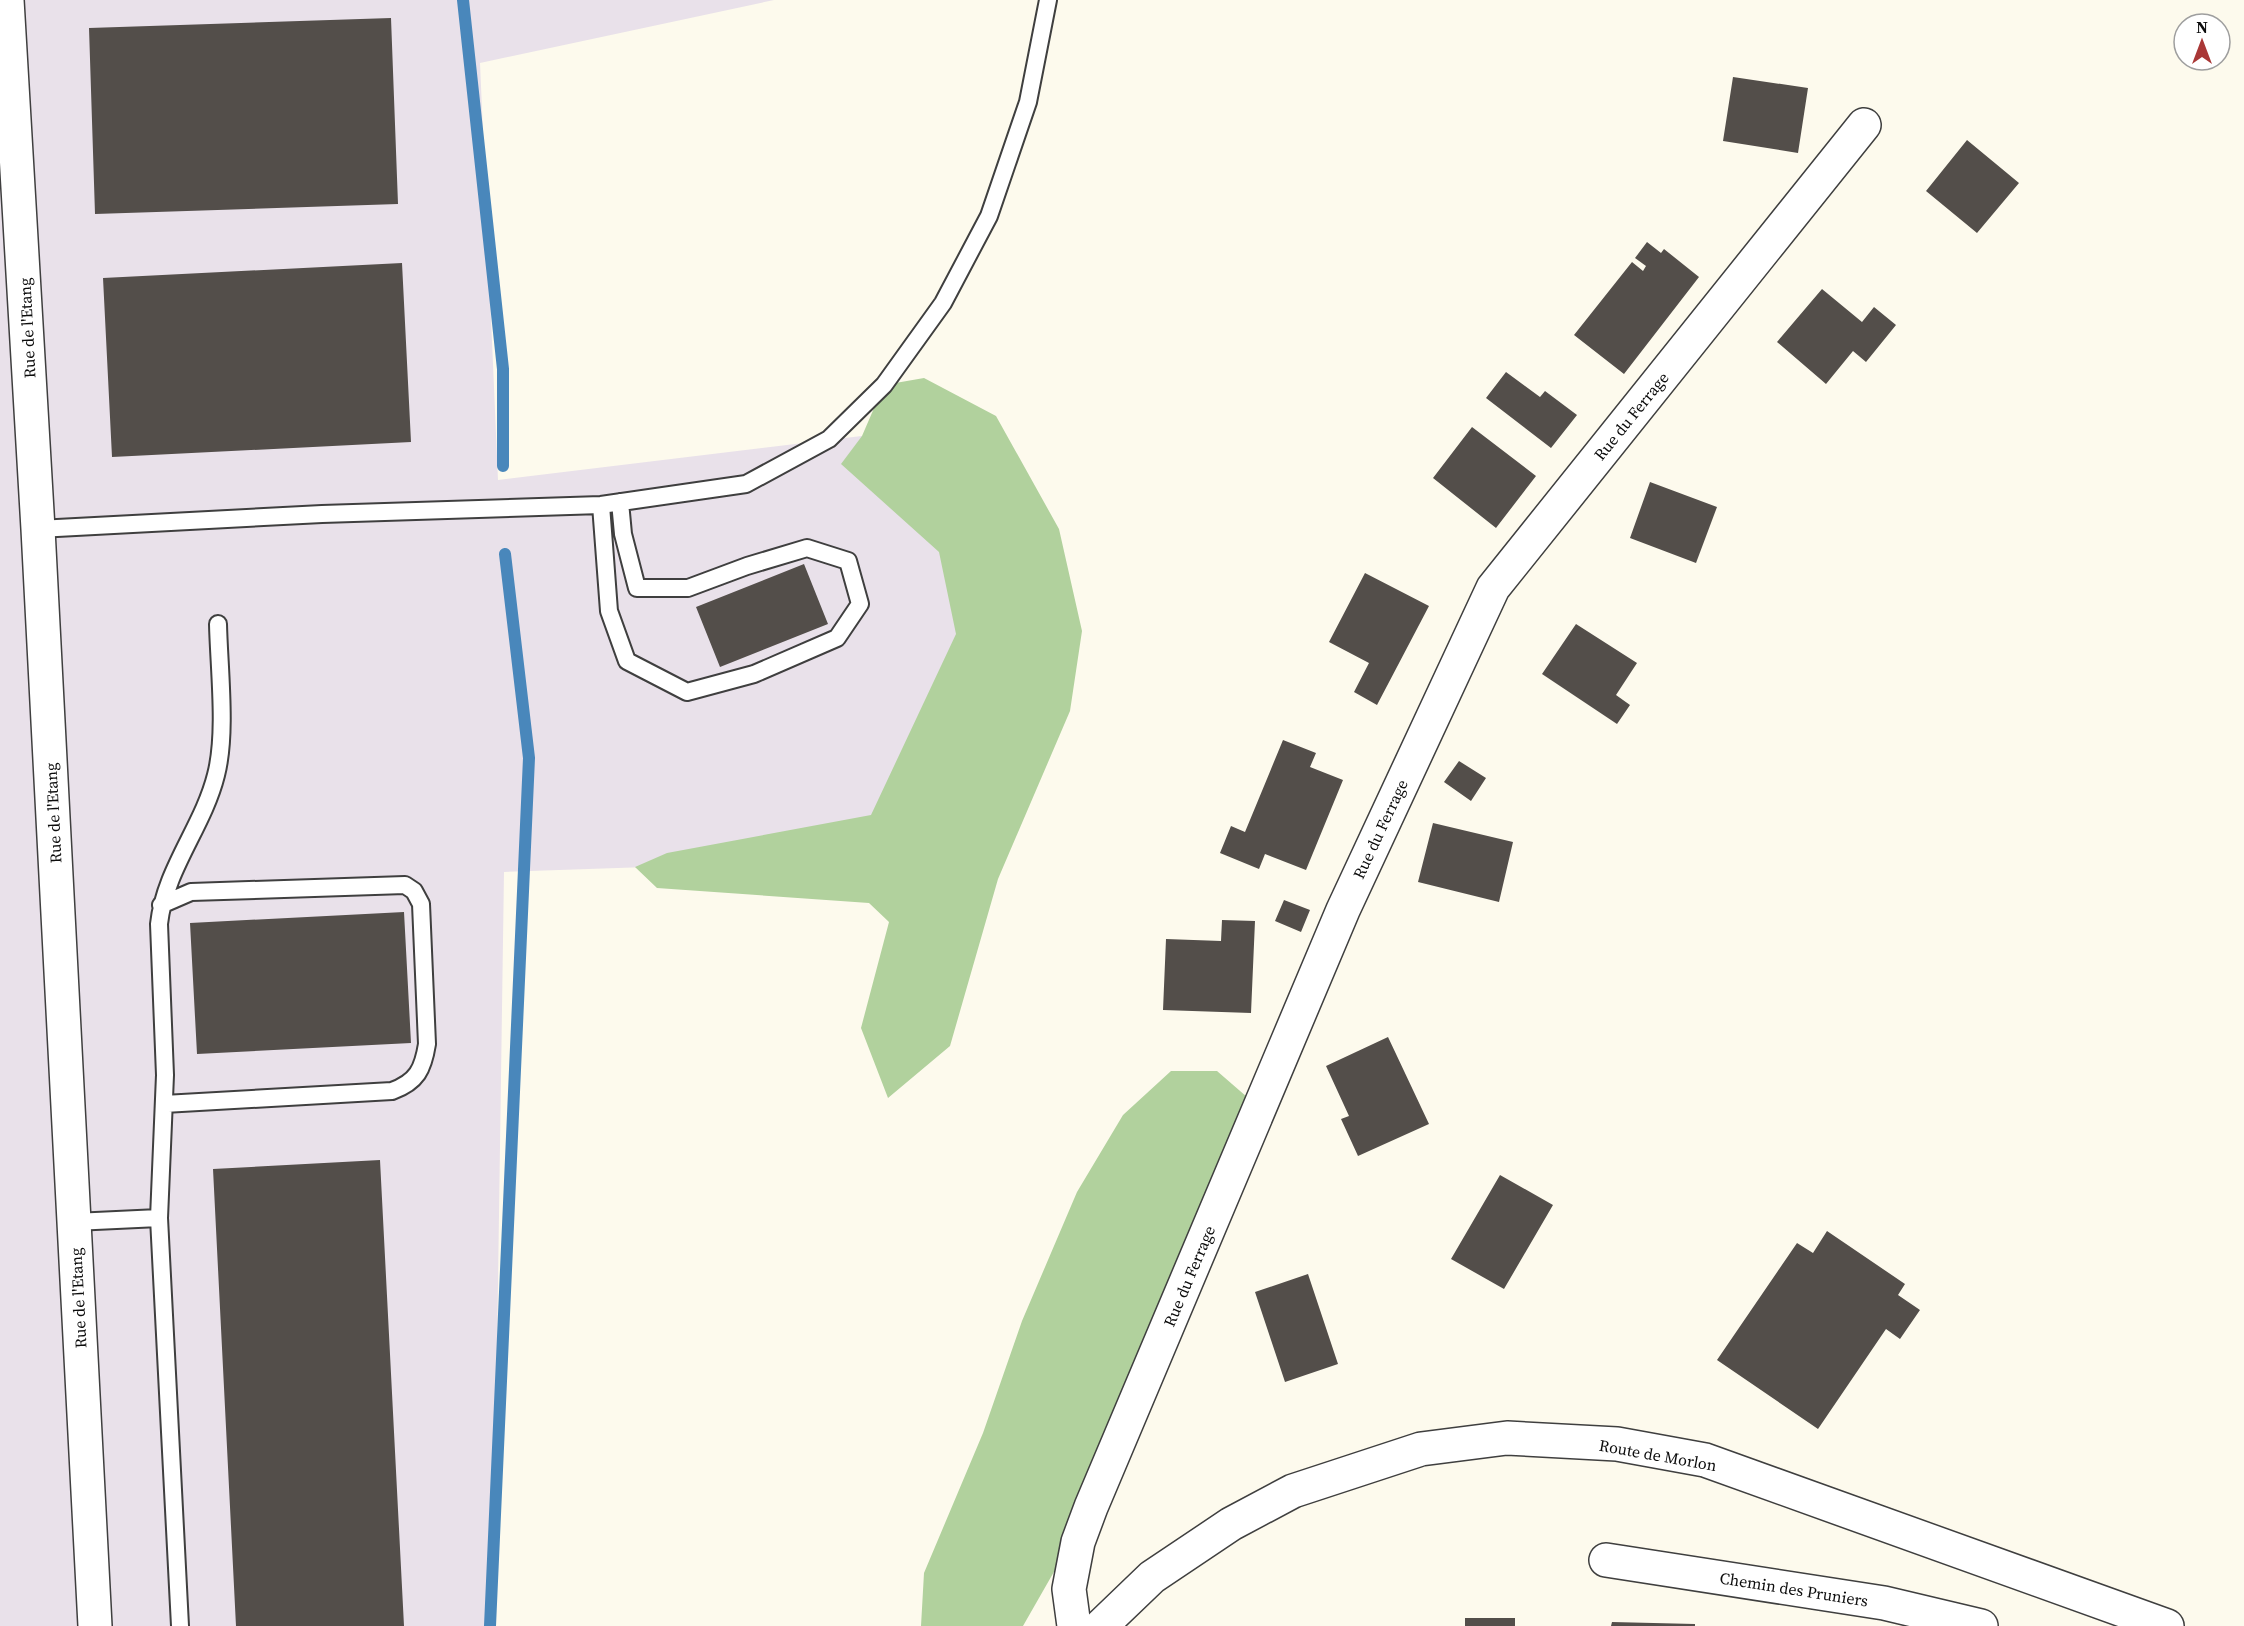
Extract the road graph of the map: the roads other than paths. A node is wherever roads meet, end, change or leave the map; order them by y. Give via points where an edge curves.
1 (7, 0) edge
2 (1048, 0) edge
3 (1864, 124) dead end
4 (11, 242) edge
5 (620, 502) junction
6 (601, 505) junction
7 (38, 529) junction
8 (218, 624) dead end
9 (161, 905) junction
10 (164, 1104) junction
11 (159, 1218) junction
12 (74, 1222) junction
13 (1606, 1560) dead end
14 (95, 1626) edge
15 (180, 1626) edge
16 (1074, 1626) edge
17 (1101, 1626) edge
18 (1981, 1626) edge
19 (2167, 1626) edge

1 - 4 street, Rue de l'Etang
2 - 5 lane via 1028,102 989,216 943,303 884,384 829,439 746,484
3 - 16 street, Rue du Ferrage via 1493,588 1342,910 1091,1507 1078,1542 1069,1589
4 - 7 street, Rue de l'Etang
5 - 6 lane
5 - 6 lane via 623,534 637,588 688,588 807,548 848,561 860,604 837,638 754,674 687,692 627,661 609,611
6 - 7 lane
7 - 12 street, Rue de l'Etang
8 - 9 lane via 221,752 216,777
9 - 10 lane
9 - 10 lane via 191,892 405,885 414,891 421,904 427,1044 417,1077 392,1091
10 - 11 lane
11 - 12 lane
11 - 15 lane
12 - 14 street, Rue de l'Etang
13 - 18 street, Chemin des Pruniers via 1884,1603
17 - 19 street, Route de Morlon via 1152,1577 1231,1524 1293,1491 1421,1449 1507,1438 1617,1444 1705,1460

